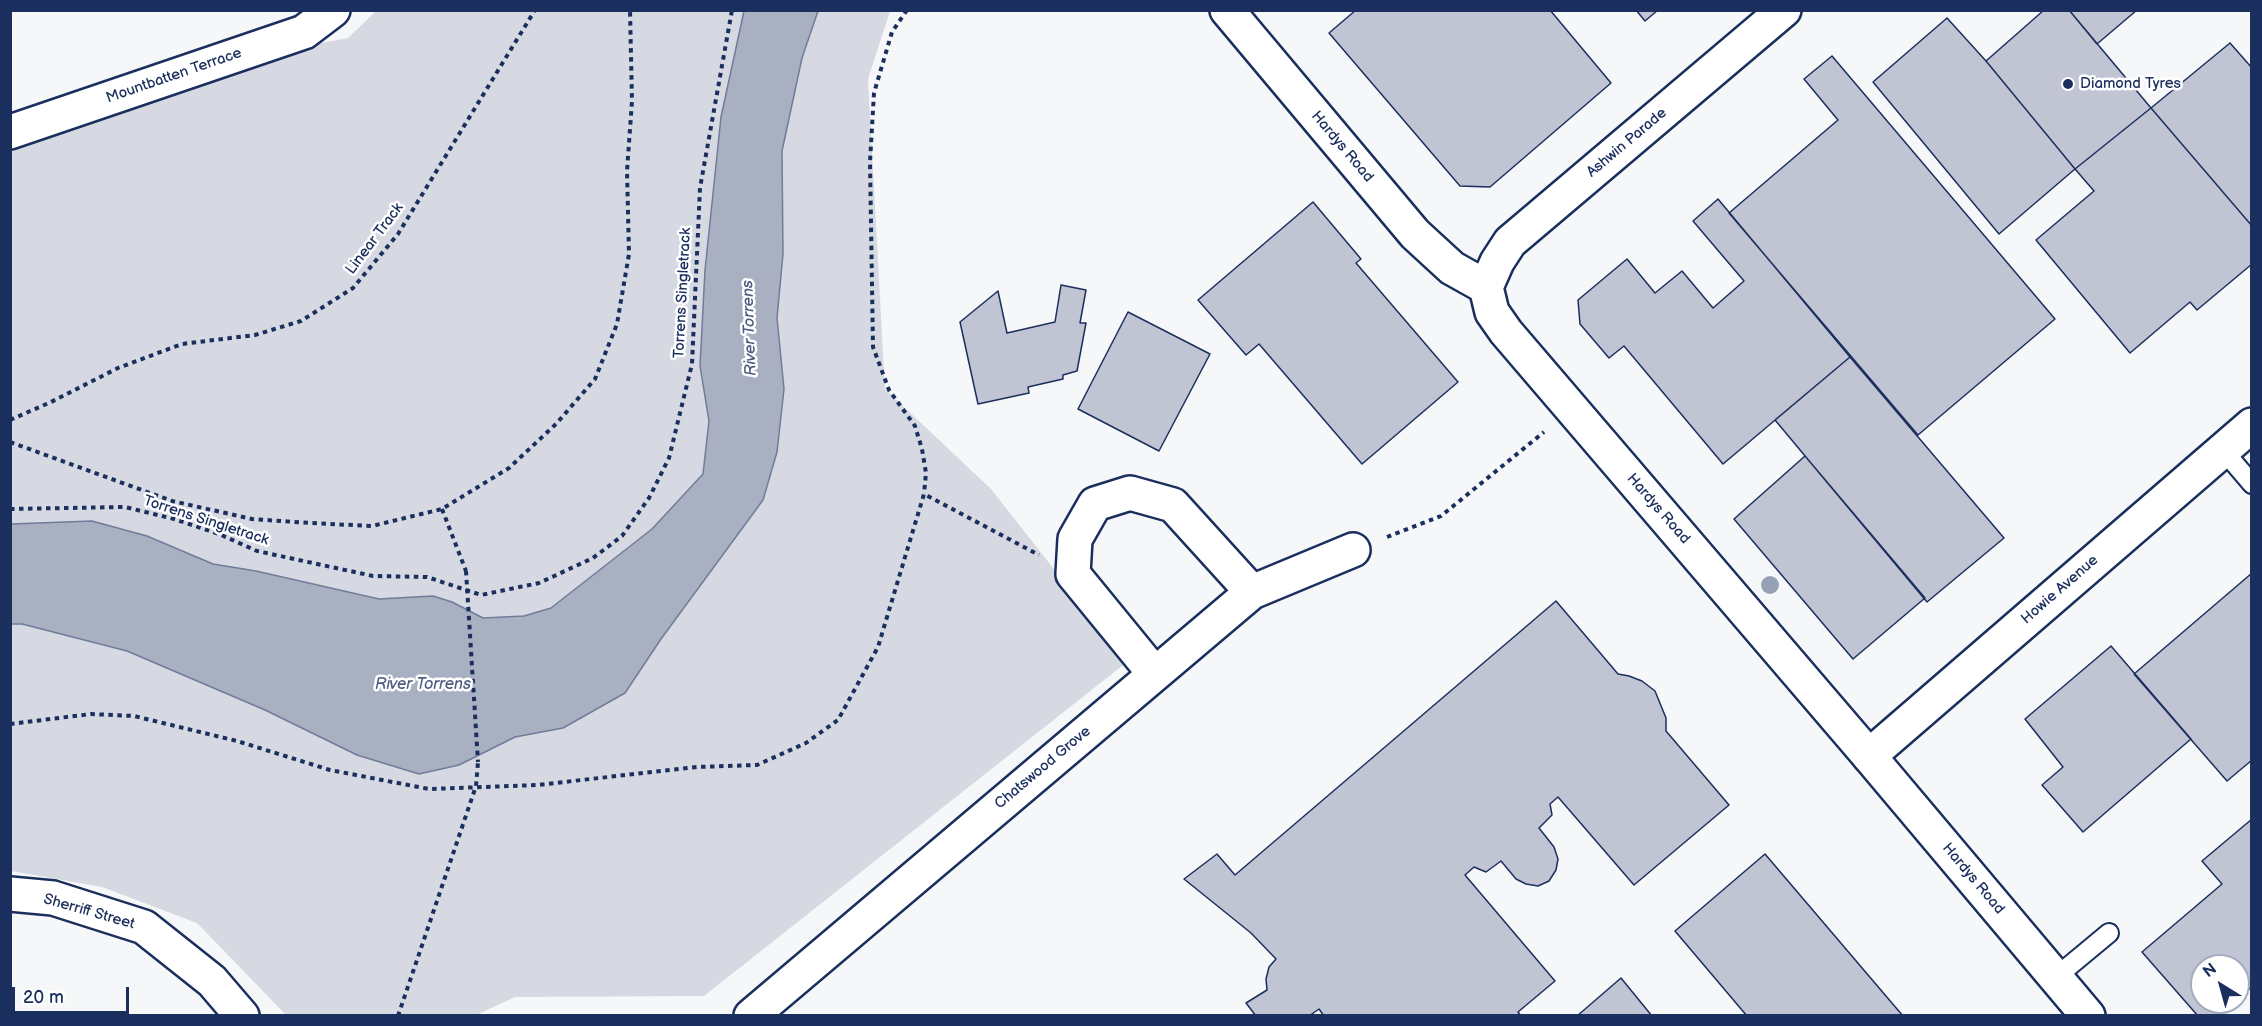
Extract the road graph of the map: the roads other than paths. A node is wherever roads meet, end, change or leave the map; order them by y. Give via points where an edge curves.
1 (333, 10) edge
2 (1227, 10) edge
3 (1784, 10) edge
4 (10, 132) edge
5 (1486, 287) junction
6 (2252, 425) edge
7 (2223, 450) junction
8 (2252, 484) edge
9 (1353, 550) road end
10 (1252, 592) junction
11 (1154, 673) junction
12 (1869, 756) junction
13 (10, 894) edge
14 (2109, 933) dead end
15 (2056, 977) junction
16 (242, 1016) edge
17 (751, 1016) edge
18 (2088, 1016) edge

1 - 4 street, Mountbatten Terrace via 304,32
2 - 5 street, Hardys Road via 1415,234 1452,268
3 - 5 street, Ashwin Parade via 1510,242
5 - 12 street, Hardys Road via 1492,312 1506,333
6 - 7 street, Howie Avenue
7 - 8 lane
7 - 12 street, Howie Avenue
9 - 10 street, Chatswood Grove
10 - 11 street, Chatswood Grove
10 - 11 street via 1173,505 1130,493 1095,504 1075,539 1073,574
11 - 17 street, Chatswood Grove
12 - 15 street, Hardys Road
13 - 16 street, Sherriff Street via 52,898 144,927 212,981
14 - 15 lane
15 - 18 street, Hardys Road

